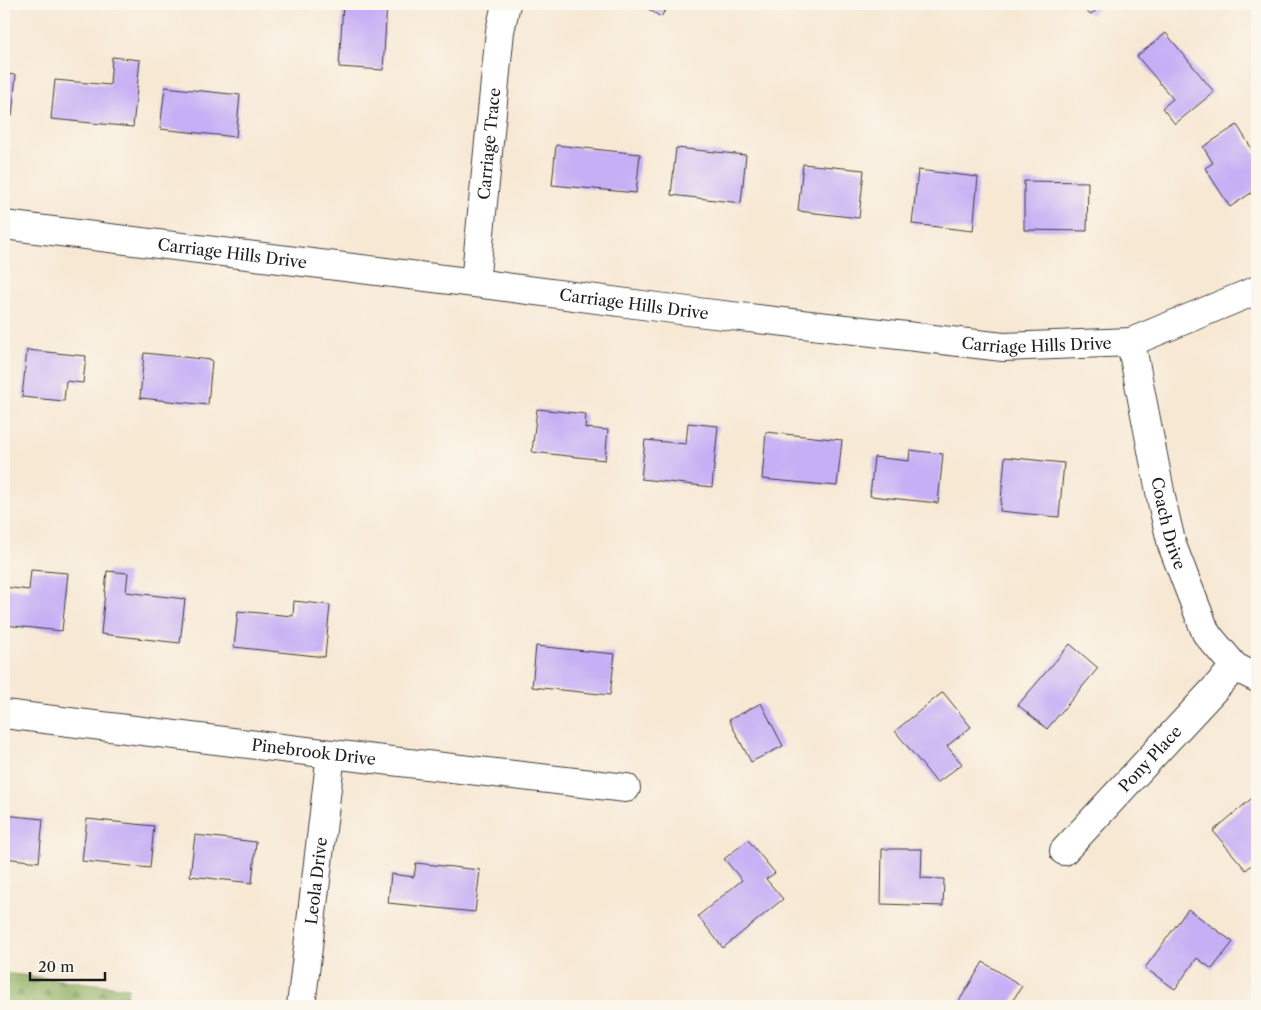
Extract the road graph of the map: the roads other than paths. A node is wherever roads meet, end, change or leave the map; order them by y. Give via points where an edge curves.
1 (506, 4) edge
2 (4, 225) edge
3 (475, 283) junction
4 (1257, 290) edge
5 (1131, 342) junction
6 (1246, 673) edge
7 (4, 714) edge
8 (331, 754) junction
9 (626, 788) dead end
10 (1064, 851) dead end
11 (301, 1006) edge

1 - 3 street, Carriage Trace via 500,31
2 - 3 street, Carriage Hills Drive
3 - 5 street, Carriage Hills Drive via 1003,347
4 - 5 street, Carriage Hills Drive
5 - 6 street, Coach Drive via 1172,545 1206,633
6 - 10 street, Pony Place
7 - 8 street, Pinebrook Drive
8 - 9 street, Pinebrook Drive
8 - 11 street, Leola Drive

